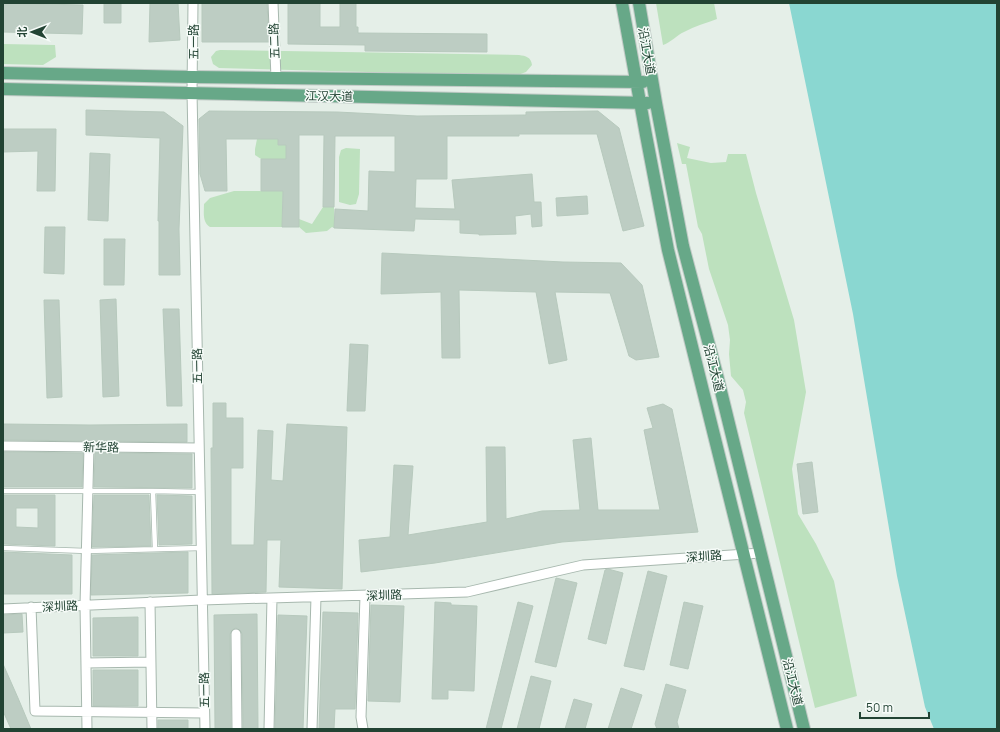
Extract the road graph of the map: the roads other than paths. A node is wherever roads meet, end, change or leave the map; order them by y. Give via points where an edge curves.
1 (193, 3) edge
2 (273, 3) edge
3 (622, 3) edge
4 (639, 3) edge
5 (3, 73) edge
6 (192, 77) junction
7 (276, 78) junction
8 (652, 82) junction
9 (636, 83) junction
10 (3, 89) edge
11 (192, 92) junction
12 (656, 103) junction
13 (640, 104) junction
14 (3, 446) edge
15 (89, 447) junction
16 (199, 448) junction
17 (3, 491) edge
18 (88, 492) junction
19 (153, 492) junction
20 (200, 492) junction
21 (3, 548) edge
22 (201, 548) junction
23 (154, 549) junction
24 (87, 551) junction
25 (761, 553) junction
26 (743, 554) junction
27 (365, 596) junction
28 (316, 597) junction
29 (272, 598) junction
30 (202, 600) junction
31 (150, 602) junction
32 (85, 605) junction
33 (31, 607) junction
34 (3, 609) edge
35 (236, 634) dead end
36 (151, 662) junction
37 (86, 663) junction
38 (87, 711) junction
39 (152, 713) junction
40 (204, 713) junction
41 (87, 729) edge
42 (152, 729) edge
43 (205, 729) edge
44 (237, 729) edge
45 (269, 729) edge
46 (312, 729) edge
47 (363, 729) edge
48 (787, 729) edge
49 (804, 729) edge

1 - 6 street, 五一路
2 - 7 street, 五二路
3 - 9 main road, 沿江大道
4 - 8 main road, 沿江大道
5 - 6 main road, 江汉大道
6 - 7 main road, 江汉大道
6 - 11 street, 五一路
7 - 9 main road, 江汉大道
8 - 9 main road, 江汉大道
8 - 12 main road, 沿江大道
9 - 13 main road, 沿江大道
10 - 11 main road, 江汉大道
11 - 13 main road, 江汉大道
11 - 16 street, 五一路
12 - 13 main road, 江汉大道
12 - 25 main road, 沿江大道 via 683,246
13 - 26 main road, 沿江大道 via 668,250
14 - 15 street, 新华路
15 - 16 street, 新华路
15 - 18 street
16 - 20 street, 五一路
17 - 18 lane
18 - 19 lane
18 - 24 street
19 - 20 lane
19 - 23 lane
20 - 22 street, 五一路
21 - 24 lane
22 - 23 lane
22 - 30 street, 五一路
23 - 24 lane
24 - 32 street
25 - 26 street, 深圳路
25 - 49 main road, 沿江大道
26 - 27 street, 深圳路 via 583,565 467,592
26 - 48 main road, 沿江大道
27 - 28 street, 深圳路
27 - 47 street via 361,717
28 - 29 street, 深圳路
28 - 46 street
29 - 30 street, 深圳路
29 - 45 street
30 - 31 street, 深圳路
30 - 40 street, 五一路
31 - 32 street, 深圳路
31 - 36 street
32 - 33 street, 深圳路
32 - 37 street
33 - 34 street, 深圳路
33 - 38 street via 35,711
35 - 44 street
36 - 37 street
36 - 39 street
37 - 38 street
38 - 39 street
38 - 41 street
39 - 40 street
39 - 42 street
40 - 43 street, 五一路

